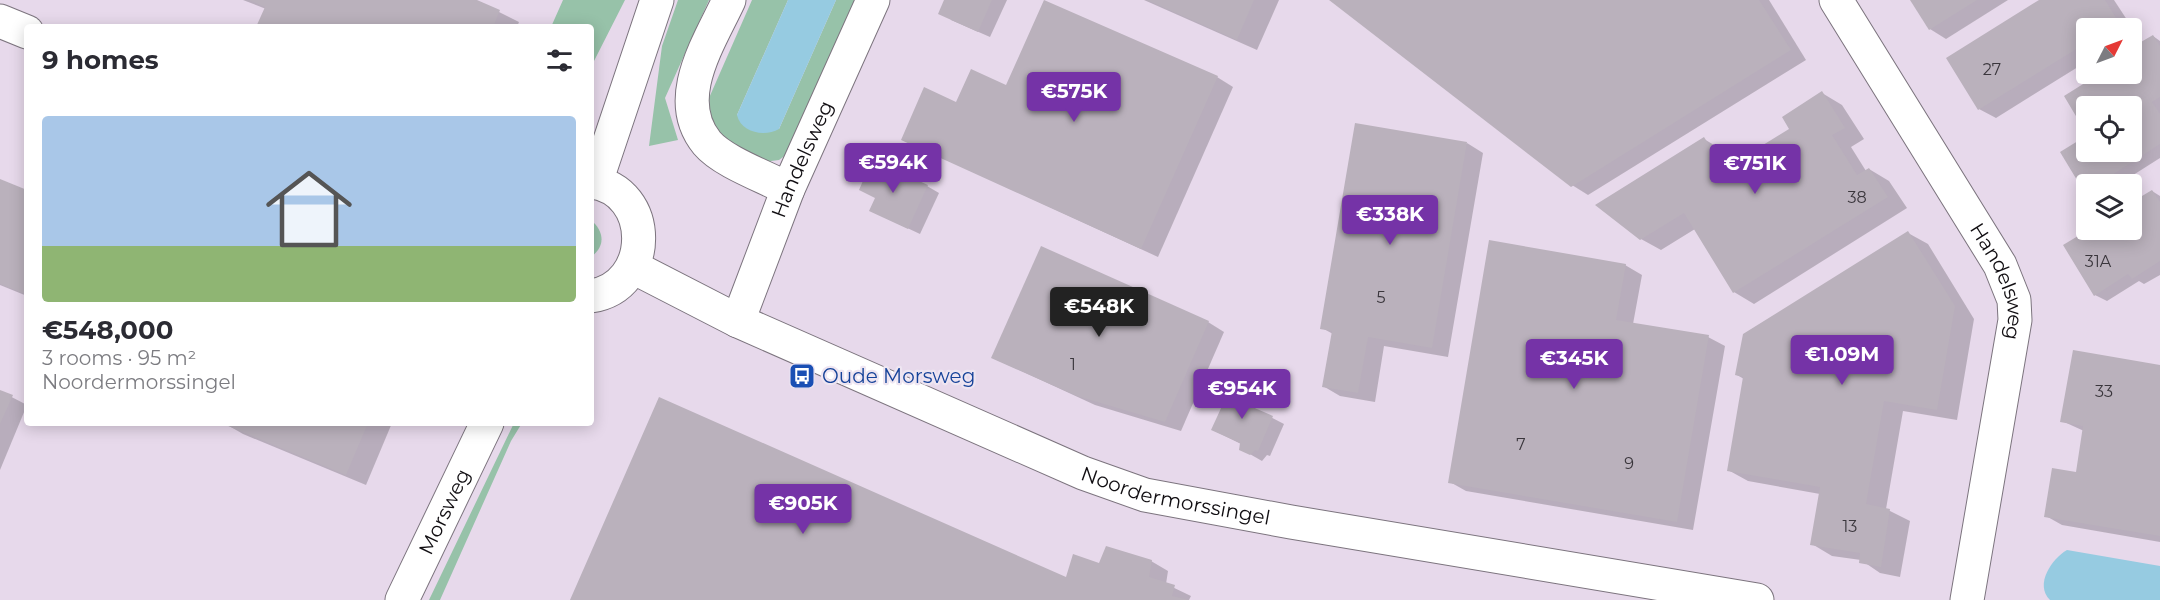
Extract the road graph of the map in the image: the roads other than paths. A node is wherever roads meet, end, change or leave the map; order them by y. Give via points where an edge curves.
1 (657, 0) edge
2 (729, 0) edge
3 (873, 0) edge
4 (1836, 0) edge
5 (0, 21) edge
6 (24, 31) edge
7 (594, 182) edge
8 (788, 189) junction
9 (633, 267) junction
10 (594, 295) edge
11 (738, 321) junction
12 (485, 426) edge
13 (402, 600) edge
14 (1757, 600) edge
15 (1967, 600) edge

1 - 7 street
2 - 8 street via 692,87 696,123 708,143 722,155
3 - 8 street, Handelsweg
4 - 15 street, Handelsweg via 2000,265 2014,300 2015,320
5 - 6 street
7 - 9 street via 622,197 638,223 640,238
8 - 11 street, Handelsweg
9 - 10 street via 612,289
9 - 11 street, Noordermorssingel
11 - 14 street, Noordermorssingel via 1083,473 1145,495
12 - 13 street, Morsweg

